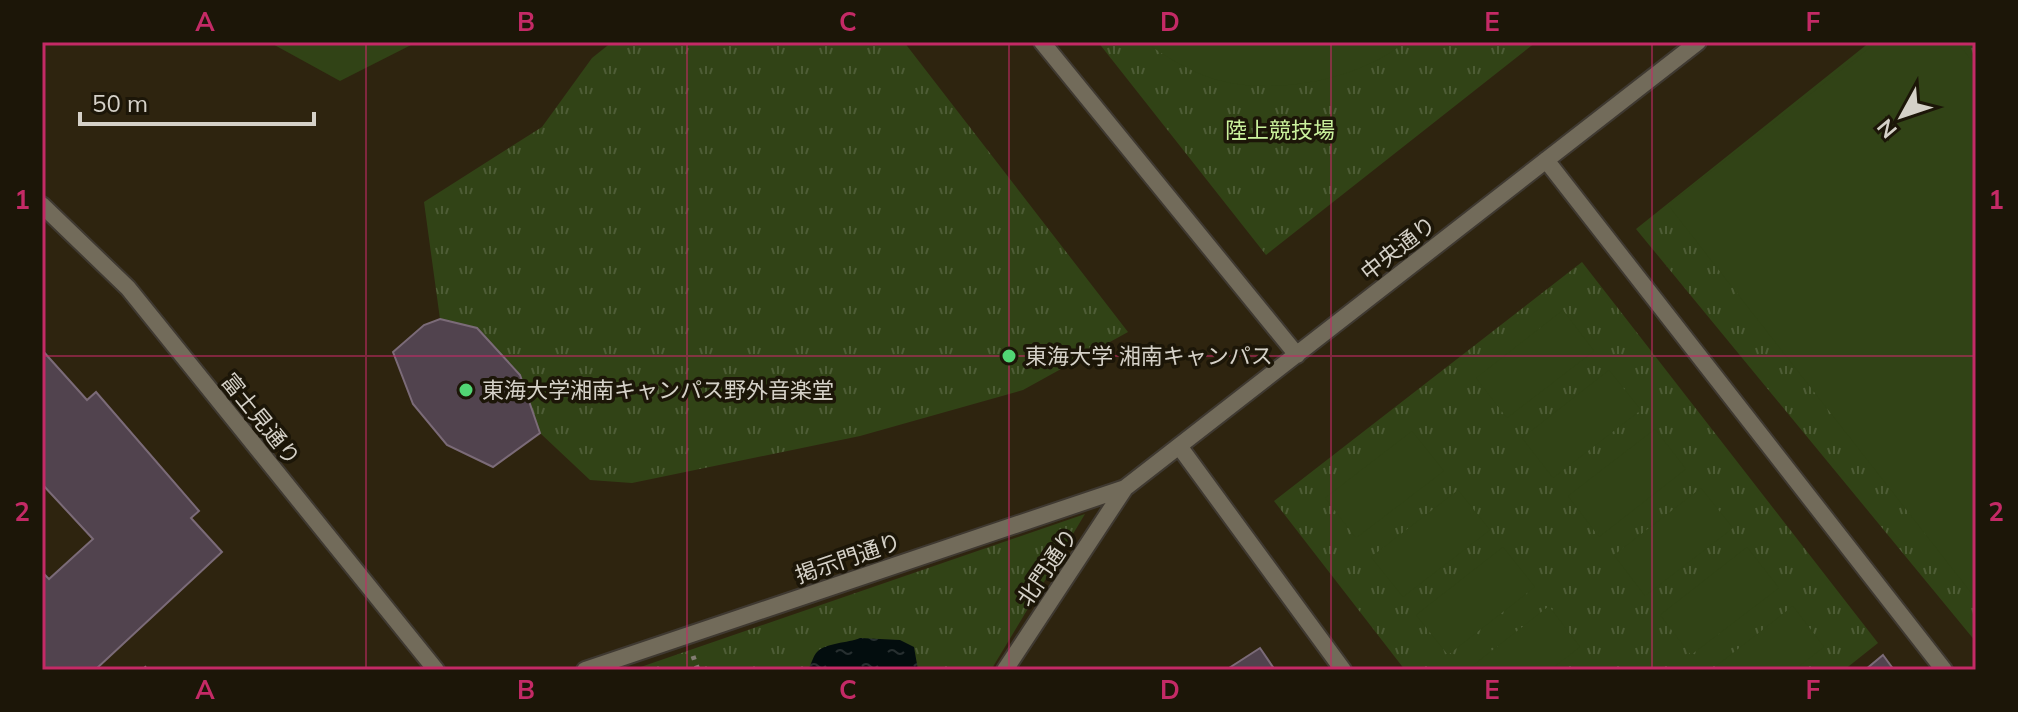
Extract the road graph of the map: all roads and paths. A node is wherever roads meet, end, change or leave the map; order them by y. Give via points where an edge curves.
1 (1042, 42) edge
2 (1698, 42) edge
3 (1546, 160) junction
4 (42, 205) edge
5 (1297, 355) junction
6 (1179, 446) junction
7 (1125, 488) junction
8 (144, 670) edge
9 (152, 670) edge
10 (436, 670) edge
11 (585, 670) edge
12 (1005, 670) edge
13 (1343, 670) edge
14 (1944, 670) edge

1 - 5 lane
2 - 3 lane, 中央通り
3 - 5 lane, 中央通り
3 - 14 lane
4 - 10 lane, 富士見通り via 128,288
5 - 6 lane, 中央通り
6 - 7 lane, 中央通り
6 - 13 lane
7 - 11 lane, 掲示門通り
7 - 12 lane, 北門通り
8 - 9 path

